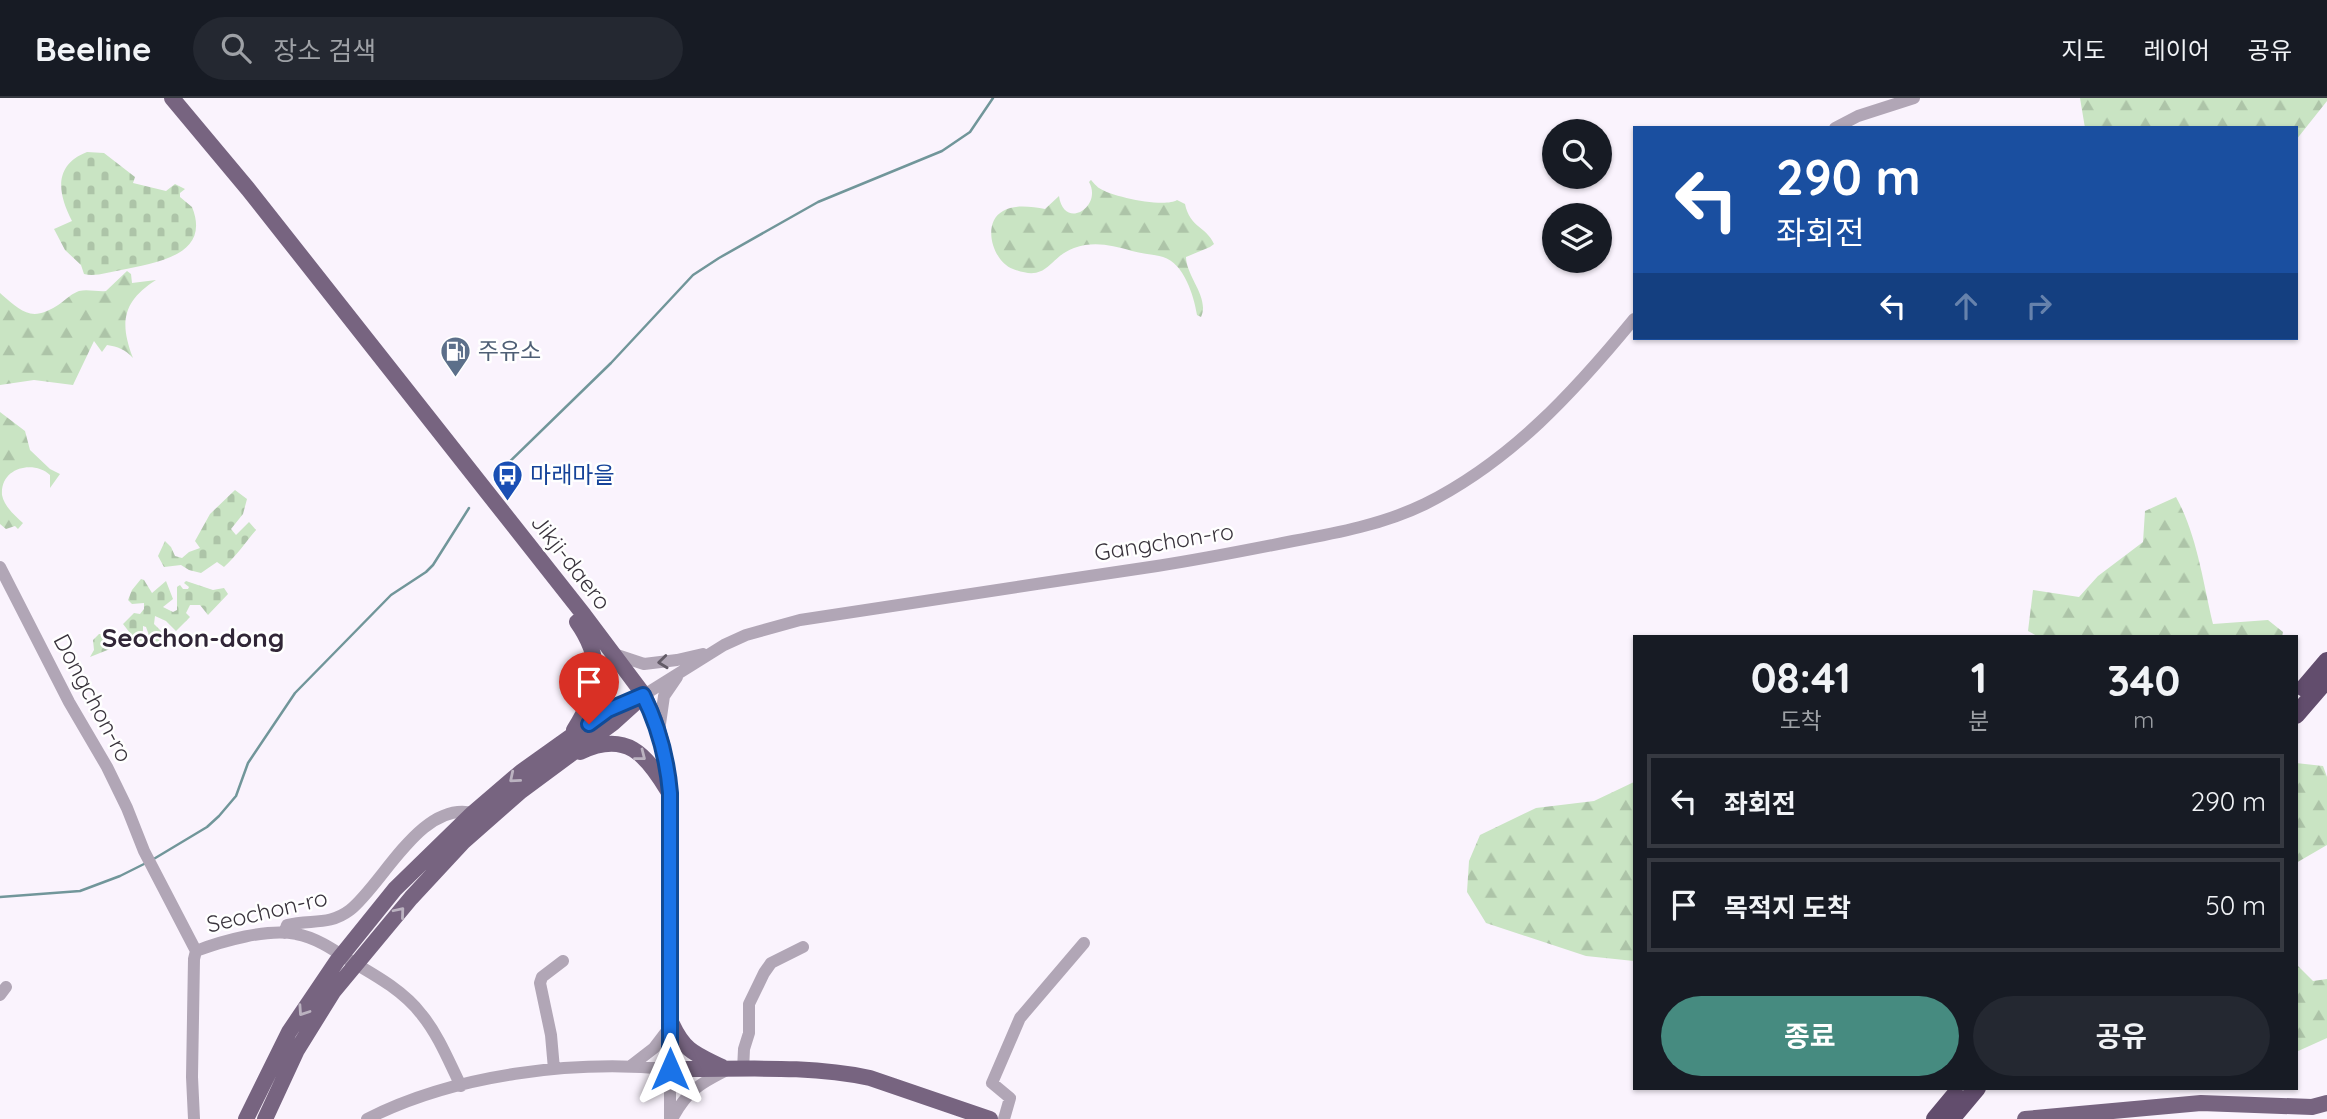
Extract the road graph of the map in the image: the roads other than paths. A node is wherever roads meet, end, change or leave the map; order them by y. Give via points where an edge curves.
1 (172, 98) edge
2 (1914, 98) edge
3 (1839, 126) edge
4 (1633, 320) edge
5 (0, 567) edge
6 (558, 583) junction
7 (713, 652) junction
8 (614, 654) junction
9 (2327, 661) edge
10 (680, 673) junction
11 (2327, 679) edge
12 (643, 695) junction
13 (2298, 695) edge
14 (2298, 713) edge
15 (659, 732) junction
16 (569, 738) junction
17 (556, 764) junction
18 (670, 793) junction
19 (473, 813) junction
20 (284, 933) junction
21 (1084, 943) dead end
22 (803, 947) dead end
23 (195, 955) junction
24 (349, 960) junction
25 (564, 961) dead end
26 (670, 1023) junction
27 (632, 1065) junction
28 (554, 1069) junction
29 (670, 1069) junction
30 (735, 1070) junction
31 (461, 1086) junction
32 (1974, 1090) edge
33 (2327, 1103) edge
34 (1955, 1105) edge
35 (194, 1119) edge
36 (246, 1119) edge
37 (265, 1119) edge
38 (367, 1119) edge
39 (671, 1119) edge
40 (990, 1119) edge
41 (1004, 1119) edge
42 (1935, 1119) edge
43 (2025, 1119) edge

1 - 6 main road, Jikji-daero
2 - 3 street
4 - 7 street, Gangchon-ro via 1566,399 1520,442 1472,477 1424,504 1380,521 1208,558 800,620 746,635
5 - 23 street, Dongchon-ro via 107,767
6 - 8 main road, Jikji-daero
6 - 16 main road via 565,604 588,637 597,676 590,705
7 -> 8 street via 644,664
7 - 10 street, Gangchon-ro
8 - 12 main road, Jikji-daero
9 - 13 highway
10 - 12 street, Gangchon-ro
10 - 15 street via 664,696
11 - 14 highway
12 - 15 main road, Jikji-daero
12 - 16 main road via 608,710
12 - 17 main road
15 - 18 main road, Jikji-daero
16 -> 19 main road
17 -> 18 main road via 594,745 616,744 646,757
24 -> 17 main road via 463,842
18 - 26 main road, Jikji-daero
19 - 20 street, Seochon-ro via 452,812 423,829 393,857 350,910 329,922 287,925
19 - 24 main road via 395,889
20 - 23 street, Seochon-ro via 214,944
20 - 24 street via 315,941
21 - 41 street via 1020,1018 992,1083 1010,1098
22 - 30 street via 771,962 764,973 749,1004 749,1033
23 - 35 street
24 - 31 street via 402,994 422,1014
24 -> 36 main road via 289,1032
24 - 37 main road via 297,1050
25 - 28 street via 540,983
26 - 27 street via 654,1048
26 - 29 main road, Jikji-daero
26 - 30 main road via 688,1050
27 - 28 street
27 - 29 street
28 - 31 street
29 - 30 main road
29 - 39 street
30 - 39 street via 698,1084
30 - 40 main road via 851,1074
31 - 38 street
32 - 34 highway
33 - 43 main road via 2312,1107 2201,1103
34 - 42 highway

